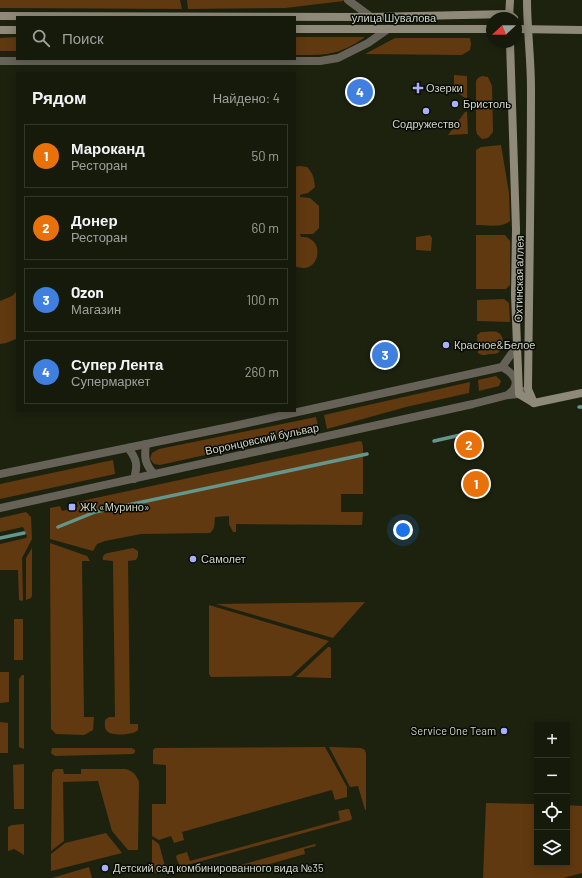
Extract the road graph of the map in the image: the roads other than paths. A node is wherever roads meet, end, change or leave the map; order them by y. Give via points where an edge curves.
1 (348, 0) edge
2 (510, 0) edge
3 (527, 0) edge
4 (511, 12) edge
5 (0, 16) edge
6 (16, 16) edge
7 (296, 17) edge
8 (371, 17) junction
9 (486, 17) edge
10 (522, 25) edge
11 (296, 29) edge
12 (388, 29) junction
13 (486, 29) edge
14 (522, 29) edge
15 (527, 29) junction
16 (0, 30) edge
17 (16, 30) edge
18 (582, 30) edge
19 (510, 48) edge
20 (0, 62) edge
21 (517, 346) junction
22 (502, 367) junction
23 (528, 389) junction
24 (582, 393) edge
25 (519, 394) junction
26 (508, 395) junction
27 (534, 403) junction
28 (146, 444) junction
29 (128, 448) junction
30 (0, 474) edge
31 (154, 474) junction
32 (134, 479) junction
33 (0, 508) edge

1 - 8 street
2 - 4 street
3 - 15 street, Охтинская аллея
5 - 6 street, улица Шувалова
7 - 8 street, улица Шувалова
8 - 9 street, улица Шувалова
10 - 15 street
11 - 12 street, улица Шувалова
12 - 13 street, улица Шувалова
12 - 20 street via 338,58 320,60
14 - 15 street
15 - 18 street
15 - 23 street, Охтинская аллея via 531,63
16 - 17 street
19 - 21 street, Охтинская аллея
21 - 22 street
21 - 25 street, Охтинская аллея
22 - 26 street via 510,371 516,384 514,391
22 - 28 street, Воронцовский бульвар
23 - 25 street, Воронцовский бульвар
23 - 27 street, Охтинская аллея
24 - 27 street
25 - 26 street, Воронцовский бульвар
25 - 27 street
26 - 31 street, Воронцовский бульвар
28 - 29 street, Воронцовский бульвар
28 - 31 street via 147,466
29 - 30 street, Воронцовский бульвар
29 - 32 street via 137,469
31 - 32 street, Воронцовский бульвар
32 - 33 street, Воронцовский бульвар

